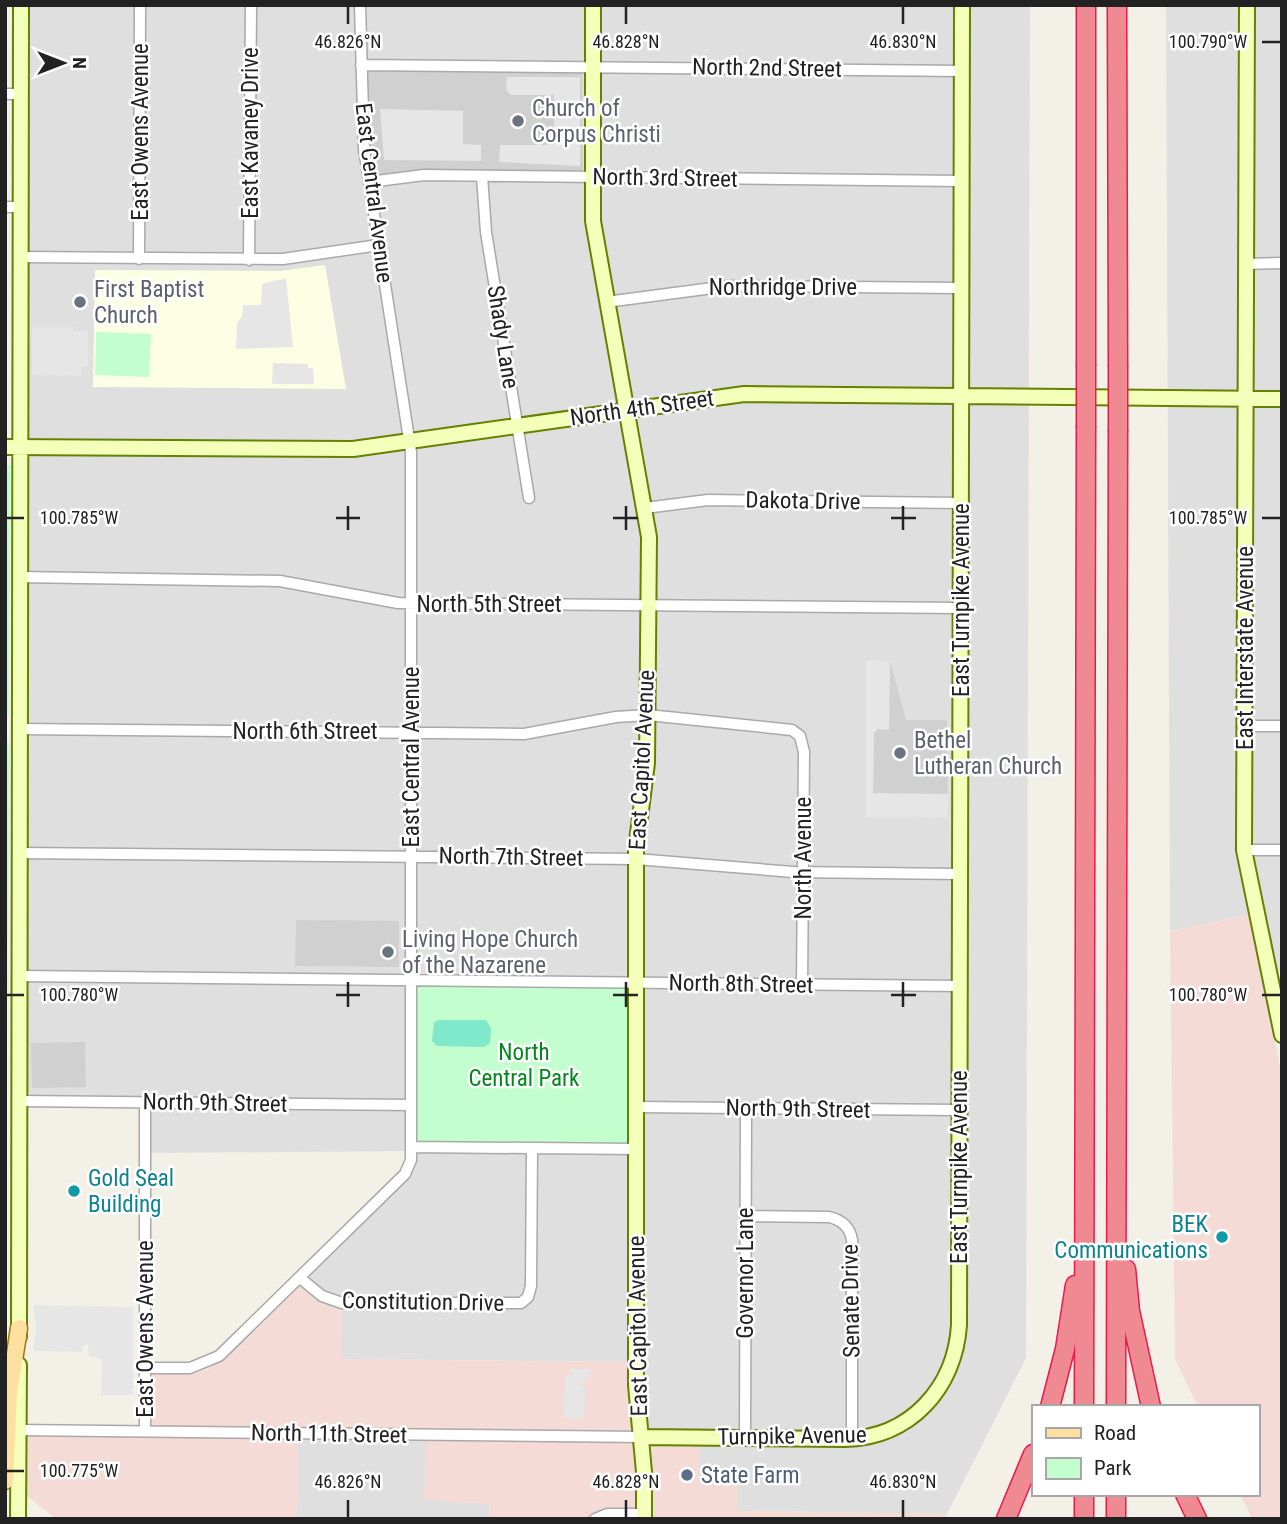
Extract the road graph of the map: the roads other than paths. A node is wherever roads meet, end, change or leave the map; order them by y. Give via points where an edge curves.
1 (21, 5) edge
2 (140, 5) edge
3 (251, 5) edge
4 (360, 5) edge
5 (593, 5) edge
6 (962, 5) edge
7 (1086, 5) edge
8 (1117, 5) edge
9 (1247, 5) edge
10 (361, 65) junction
11 (592, 66) junction
12 (962, 71) junction
13 (5, 94) edge
14 (21, 94) junction
15 (482, 176) junction
16 (592, 177) junction
17 (962, 181) junction
18 (369, 183) junction
19 (13, 207) edge
20 (379, 245) junction
21 (20, 257) junction
22 (139, 259) junction
23 (249, 260) junction
24 (1282, 263) edge
25 (1246, 264) junction
26 (962, 288) junction
27 (606, 302) junction
28 (13, 321) edge
29 (961, 396) junction
30 (1245, 398) junction
31 (1282, 399) edge
32 (626, 410) junction
33 (517, 427) junction
34 (410, 444) junction
35 (12, 447) edge
36 (529, 498) dead end
37 (961, 503) junction
38 (645, 509) junction
39 (19, 577) junction
40 (412, 603) junction
41 (648, 605) junction
42 (961, 608) junction
43 (648, 715) junction
44 (1244, 726) junction
45 (1282, 726) edge
46 (19, 729) junction
47 (411, 732) junction
48 (797, 732) joint
49 (1244, 850) junction
50 (1282, 850) edge
51 (19, 853) junction
52 (411, 856) junction
53 (636, 859) junction
54 (804, 872) junction
55 (960, 874) junction
56 (1275, 975) edge
57 (19, 976) junction
58 (411, 981) junction
59 (636, 983) junction
60 (802, 985) junction
61 (960, 986) junction
62 (1085, 1022) junction
63 (1282, 1035) edge
64 (1116, 1087) junction
65 (19, 1101) junction
66 (145, 1102) junction
67 (411, 1105) junction
68 (636, 1107) junction
69 (746, 1108) junction
70 (959, 1110) junction
71 (411, 1147) junction
72 (532, 1148) junction
73 (636, 1149) junction
74 (746, 1216) junction
75 (300, 1278) junction
76 (19, 1328) junction
77 (952, 1363) joint
78 (145, 1368) junction
79 (1051, 1405) edge
80 (1084, 1405) edge
81 (1116, 1405) edge
82 (1151, 1405) edge
83 (18, 1430) junction
84 (145, 1431) junction
85 (640, 1437) junction
86 (745, 1438) junction
87 (852, 1439) junction
88 (1032, 1456) edge
89 (5, 1481) edge
90 (1084, 1496) edge
91 (1116, 1496) edge
92 (1186, 1496) edge
93 (644, 1517) edge
94 (18, 1519) edge
95 (595, 1519) edge
96 (1006, 1519) edge
97 (1084, 1519) edge
98 (1115, 1519) edge
99 (1197, 1519) edge

1 - 14 street
2 - 22 street, East Owens Avenue
3 - 23 street, East Kavaney Drive
4 - 10 street, East Central Avenue
5 - 11 street, East Capitol Avenue
6 - 12 street, East Turnpike Avenue
7 - 62 highway, bridge
8 - 64 highway, bridge
9 - 25 street, East Interstate Avenue
10 - 11 street, North 2nd Street
10 - 18 street, East Central Avenue
11 - 12 street, North 2nd Street
11 - 16 street, East Capitol Avenue
12 - 17 street, East Turnpike Avenue
13 - 14 street
14 - 19 street
15 - 16 street, North 3rd Street
15 - 18 street, North 3rd Street via 412,176
15 - 33 street, Shady Lane via 486,232
16 - 17 street, North 3rd Street
16 - 27 street, East Capitol Avenue via 593,220
17 - 26 street, East Turnpike Avenue
18 - 20 street, East Central Avenue
19 - 21 street
20 - 23 street via 291,259
20 - 34 street, East Central Avenue
21 - 22 street
21 - 28 street
22 - 23 street
24 - 25 street
25 - 30 street, East Interstate Avenue
26 - 27 street, Northridge Drive via 729,286
26 - 29 street, East Turnpike Avenue
27 - 32 street, East Capitol Avenue
28 - 35 street
29 - 30 street, North 4th Street
29 - 32 street, North 4th Street via 744,394
29 - 37 street, East Turnpike Avenue
30 - 31 street, North 4th Street
30 - 44 street, East Interstate Avenue
32 - 33 street, North 4th Street
32 - 38 street, East Capitol Avenue
33 - 34 street, North 4th Street
33 - 36 street, Shady Lane
34 - 35 street, North 4th Street via 298,451
34 - 40 street, East Central Avenue
35 - 39 street
37 - 38 street, Dakota Drive via 708,500
37 - 42 street, East Turnpike Avenue
38 - 41 street, East Capitol Avenue
39 - 40 street, North 5th Street via 279,581
39 - 46 street
40 - 41 street, North 5th Street
40 - 47 street, East Central Avenue
41 - 42 street, North 5th Street
41 - 43 street, East Capitol Avenue
42 - 55 street, East Turnpike Avenue
43 - 47 street, North 6th Street via 539,733
43 - 48 street, North 6th Street
43 - 53 street, East Capitol Avenue
44 - 45 street
44 - 49 street, East Interstate Avenue
46 - 47 street, North 6th Street
46 - 51 street
47 - 52 street, East Central Avenue
48 - 54 street, North Avenue via 803,746
49 - 50 street
49 - 56 street, East Interstate Avenue
51 - 52 street, North 7th Street
51 - 57 street
52 - 53 street, North 7th Street
52 - 58 street, East Central Avenue
53 - 54 street, North 7th Street
53 - 59 street, East Capitol Avenue
54 - 55 street, North 7th Street
54 - 60 street, North Avenue
55 - 61 street, East Turnpike Avenue
56 - 63 street, East Interstate Avenue
57 - 58 street, North 8th Street
57 - 65 street
58 - 59 street, North 8th Street
58 - 67 street, East Central Avenue
59 - 60 street, North 8th Street
59 - 68 street, East Capitol Avenue
60 - 61 street, North 8th Street
61 - 70 street, East Turnpike Avenue
62 - 79 highway via 1076,1280
62 - 80 highway
64 - 81 highway
64 - 82 highway via 1130,1311
65 - 66 street, North 9th Street
65 - 76 street
66 - 67 street, North 9th Street
66 - 78 street, East Owens Avenue
67 - 71 street, East Central Avenue
68 - 69 street, North 9th Street
68 - 73 street, East Capitol Avenue
69 - 70 street, North 9th Street
69 - 74 street, Governor Lane
70 - 77 street, East Turnpike Avenue via 959,1325
71 - 72 street
71 - 75 street, East Central Avenue via 405,1174
72 - 73 street
72 - 75 street, Constitution Drive via 531,1286 520,1303 342,1303 322,1296
73 - 85 street, East Capitol Avenue
74 - 86 street, Governor Lane
74 - 87 street, Senate Drive via 829,1217 849,1229
75 - 78 street, East Central Avenue via 210,1362 190,1368
76 - 83 street
76 - 89 main road via 9,1394
77 - 87 street, Turnpike Avenue via 939,1389 916,1414 888,1430
78 - 84 street, East Owens Avenue
83 - 84 street, North 11th Street
83 - 94 street
84 - 85 street, North 11th Street
85 - 86 street, Turnpike Avenue
85 - 93 street, East Capitol Avenue
86 - 87 street, Turnpike Avenue
88 - 96 highway
90 - 97 highway
91 - 98 highway
92 - 99 highway
93 - 95 street via 607,1514

